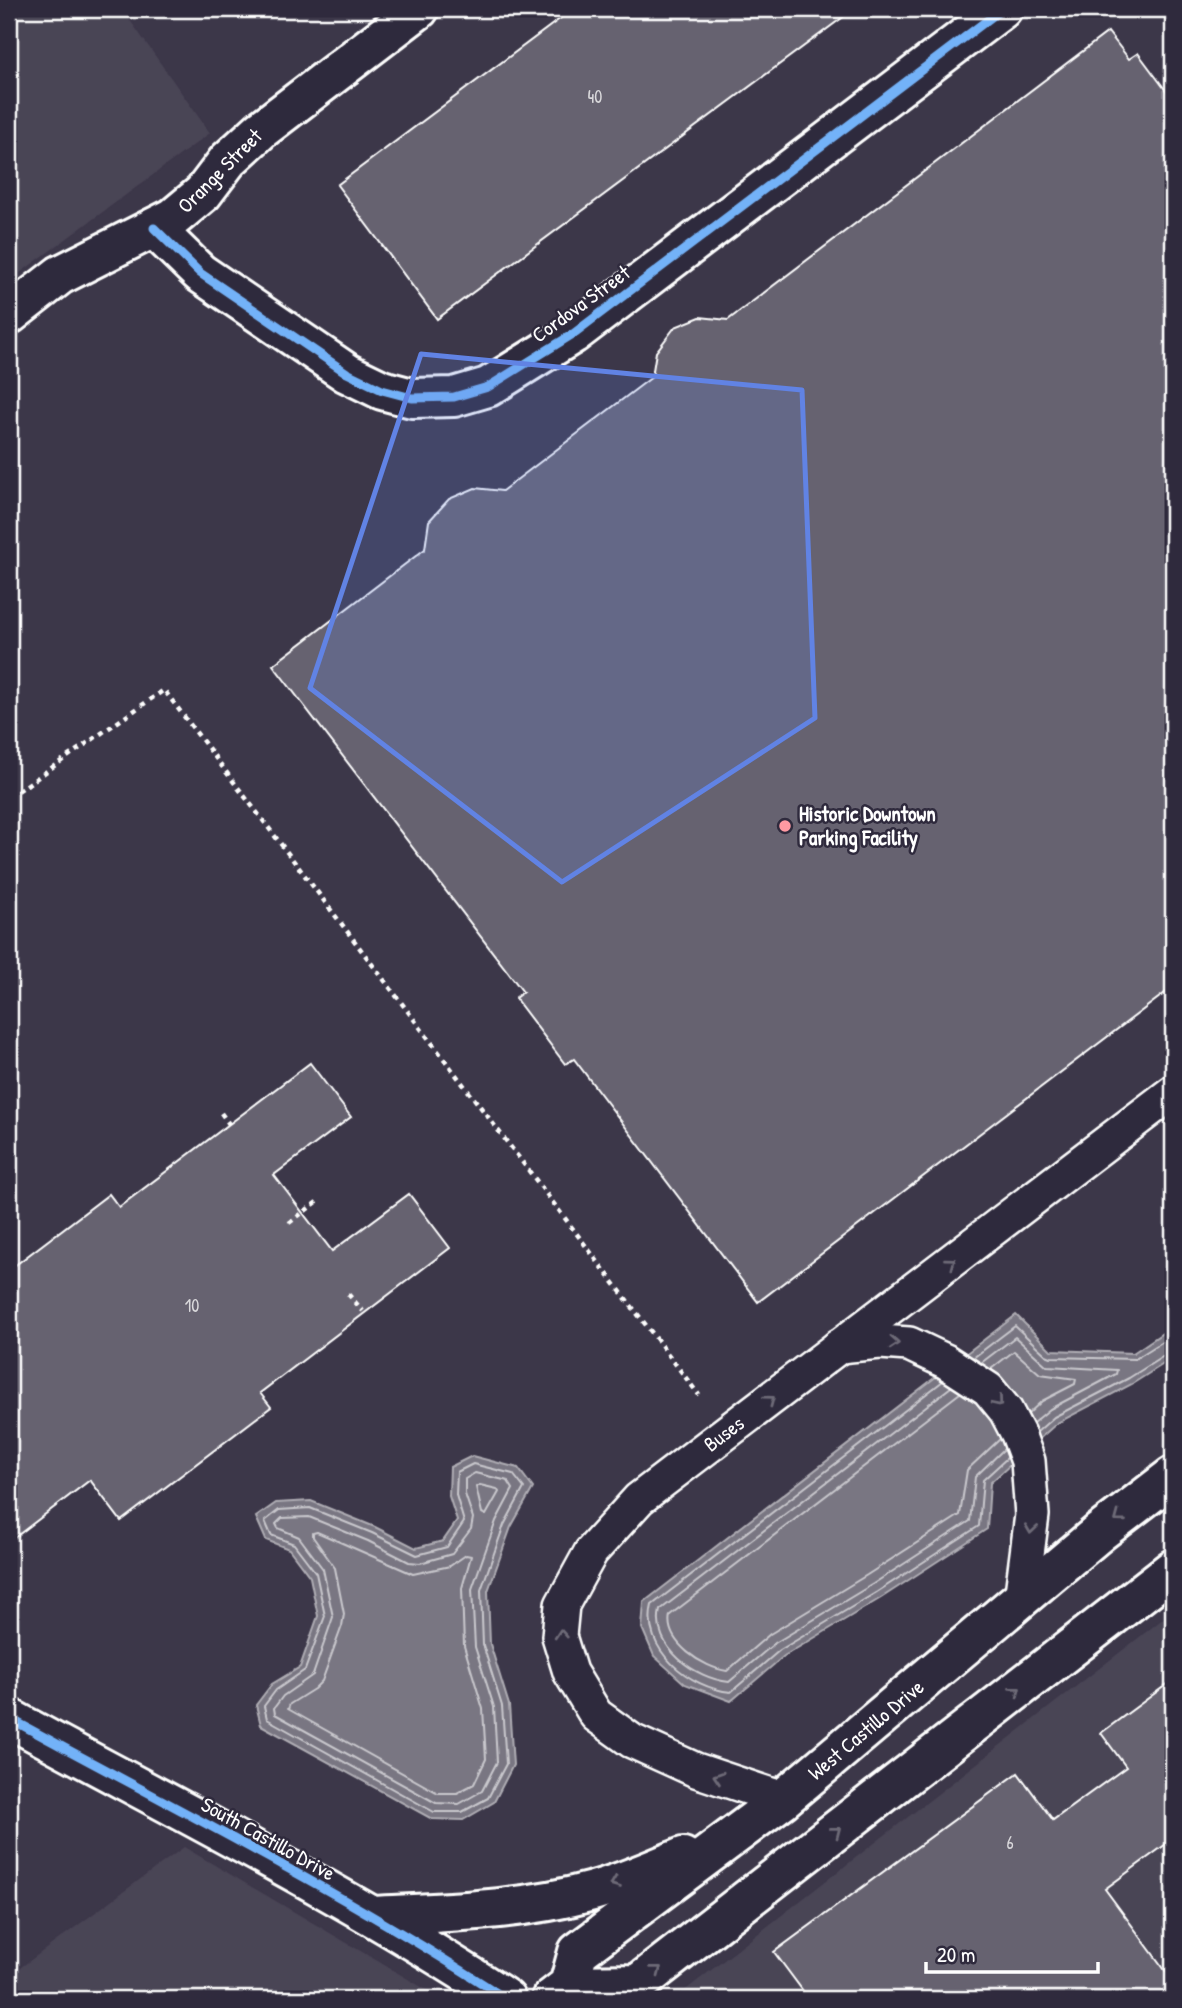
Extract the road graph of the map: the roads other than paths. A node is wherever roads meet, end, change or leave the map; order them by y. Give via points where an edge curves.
1 (419, 9) edge
2 (1002, 9) edge
3 (154, 228) junction
4 (9, 315) edge
5 (1173, 1092) edge
6 (839, 1346) junction
7 (1173, 1476) edge
8 (1173, 1569) edge
9 (1021, 1601) junction
10 (9, 1718) edge
11 (783, 1799) junction
12 (725, 1842) junction
13 (373, 1916) junction
14 (560, 1992) edge
15 (506, 1999) edge

1 - 3 main road, Orange Street via 262,129 188,206
2 - 3 main road, Cordova Street via 573,334 488,387 454,397 412,398 347,373 200,272
3 - 4 main road, Orange Street via 60,275
6 -> 5 lane, Buses
6 -> 9 lane via 909,1344 946,1361 988,1389 1006,1411 1028,1461 1032,1515
11 -> 6 lane, Buses via 696,1770 632,1741 596,1714 570,1672 559,1636 562,1605 590,1552 639,1499
7 -> 9 main road, West Castillo Drive
14 -> 8 main road, West Castillo Drive via 638,1984
9 - 11 main road, West Castillo Drive
10 - 13 main road, South Castillo Drive
11 - 12 main road, West Castillo Drive
12 -> 13 main road via 594,1891 549,1901 488,1910
12 - 14 main road, West Castillo Drive via 578,1952
13 - 15 main road, South Castillo Drive

